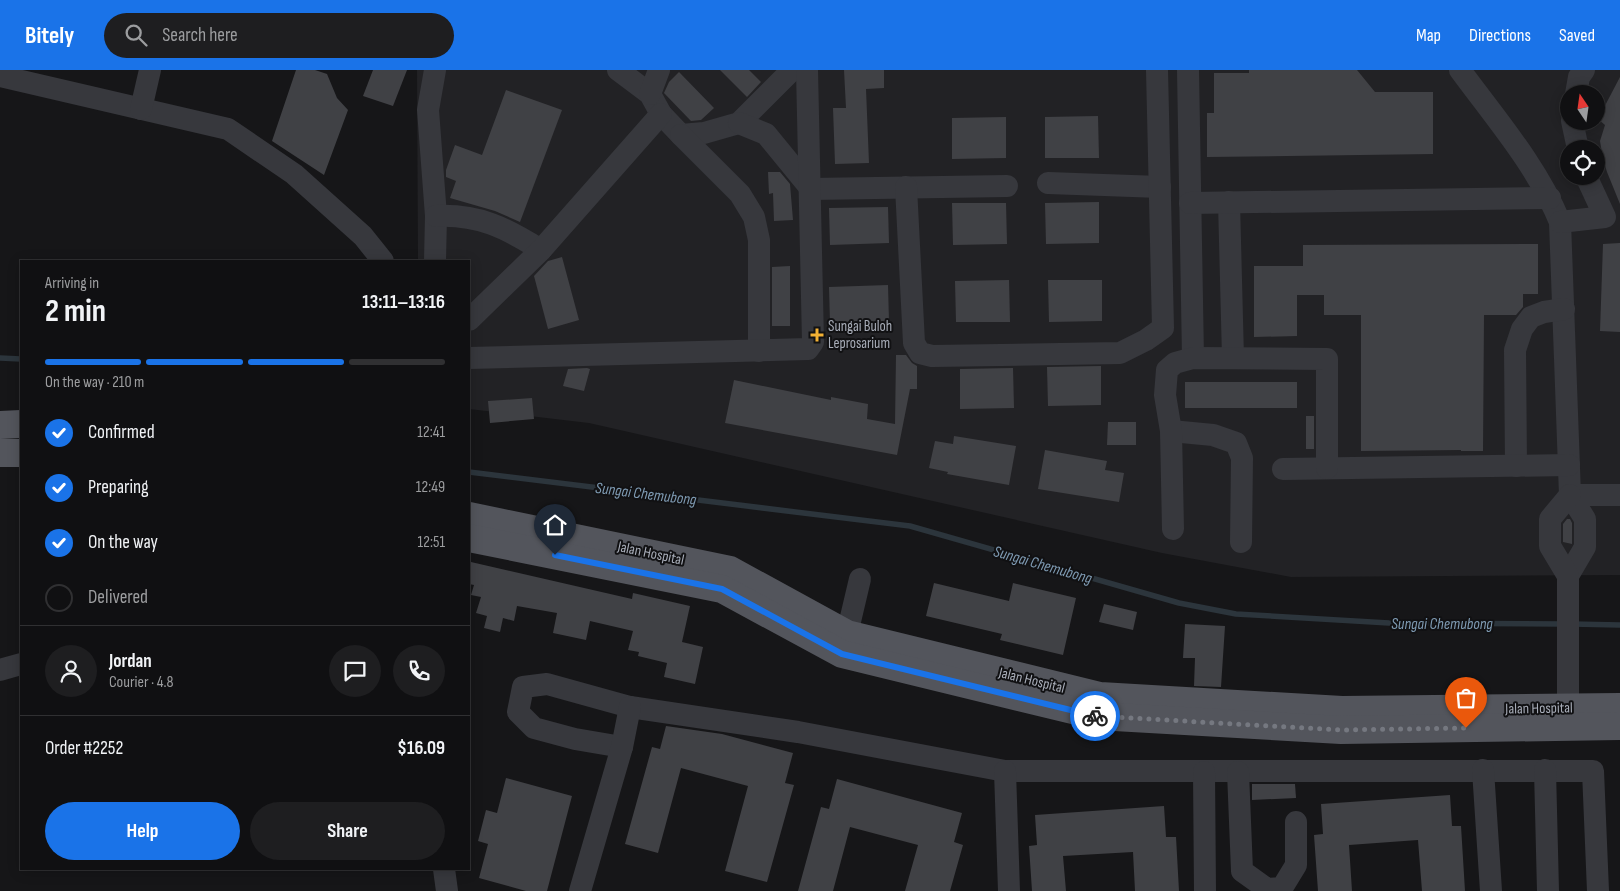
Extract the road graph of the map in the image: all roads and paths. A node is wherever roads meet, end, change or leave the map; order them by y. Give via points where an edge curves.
1 (150, 70) edge
2 (435, 70) edge
3 (618, 70) edge
4 (659, 70) edge
5 (792, 70) edge
6 (807, 70) edge
7 (1157, 70) edge
8 (1188, 70) edge
9 (1460, 70) edge
10 (1584, 70) edge
11 (0, 76) edge
12 (1578, 85) edge
13 (650, 94) junction
14 (141, 109) junction
15 (661, 114) junction
16 (739, 123) junction
17 (681, 135) junction
18 (1048, 183) dead end
19 (1590, 185) edge
20 (1006, 186) dead end
21 (906, 187) junction
22 (1160, 188) junction
23 (811, 189) junction
24 (1550, 198) junction
25 (1229, 202) junction
26 (1190, 203) junction
27 (436, 216) junction
28 (1560, 222) junction
29 (541, 250) junction
30 (382, 260) edge
31 (435, 260) edge
32 (1564, 309) junction
33 (470, 319) edge
34 (759, 351) junction
35 (470, 358) edge
36 (1193, 358) junction
37 (1233, 358) junction
38 (20, 424) edge
39 (0, 425) edge
40 (1170, 431) junction
41 (0, 453) edge
42 (20, 453) edge
43 (1569, 464) junction
44 (1516, 466) junction
45 (1327, 468) junction
46 (1283, 469) dead end
47 (1570, 495) junction
48 (1620, 495) edge
49 (470, 516) edge
50 (1173, 529) dead end
51 (470, 538) edge
52 (1242, 542) dead end
53 (1568, 576) junction
54 (860, 579) dead end
55 (845, 644) junction
56 (20, 664) edge
57 (0, 670) edge
58 (630, 707) junction
59 (1568, 707) junction
60 (1620, 707) edge
61 (1620, 726) edge
62 (622, 747) junction
63 (1484, 770) junction
64 (1545, 770) junction
65 (1005, 771) junction
66 (1204, 772) junction
67 (1238, 772) junction
68 (1296, 822) dead end
69 (444, 870) edge
70 (447, 891) edge
71 (580, 891) edge
72 (1009, 891) edge
73 (1205, 891) edge
74 (1491, 891) edge
75 (1548, 891) edge
76 (1598, 891) edge

1 - 14 street
2 - 27 street via 428,110
3 - 13 street
4 - 13 street
5 - 16 street
6 - 23 street
7 - 22 street
8 - 26 street
9 - 24 street via 1525,156
10 - 12 street
11 - 14 street
13 - 15 street
14 - 30 street via 228,129 294,174 362,236
15 - 17 street
15 - 29 street
16 - 17 street via 704,133
16 - 23 street via 766,134
17 - 34 street via 740,194 754,217 759,240
18 - 22 street
19 - 28 street via 1605,218
20 - 21 street
21 - 22 street via 914,343 920,353 932,356 1120,353 1163,328
21 - 23 street
23 - 34 street via 813,342 808,349
24 - 25 street
24 - 28 street
25 - 26 street
25 - 37 street
26 - 36 street
27 - 29 street via 481,219 512,232
27 - 31 street
28 - 32 street
29 - 33 street
32 - 43 street
32 - 44 street via 1531,318 1522,329 1515,350
34 - 35 street
36 - 37 street
36 - 40 street via 1175,363 1167,370 1165,395
37 - 45 street via 1328,359
38 - 39 main road
40 - 50 street
40 - 52 street via 1213,435 1236,443 1242,458
41 - 42 main road
43 - 44 street
43 - 47 street
44 - 45 street
45 - 46 street
47 - 48 street
47 - 53 street via 1585,519 1586,547
47 - 53 street via 1550,519 1550,546
49 - 55 main road, Jalan Hospital via 730,570
51 - 55 main road, Jalan Hospital via 722,589
53 - 59 street
54 - 55 street
55 - 59 main road, Jalan Hospital via 1097,716 1341,730
56 - 57 street
58 - 62 street
58 - 62 street via 546,684 523,687 518,712 534,728
58 - 65 street via 798,732
59 - 60 main road, Jalan Hospital
59 - 61 main road, Jalan Hospital
62 - 71 street
63 - 64 street
63 - 67 street
63 - 74 street
64 - 75 street
64 - 76 street via 1593,771
65 - 66 street
65 - 72 street
66 - 67 street
66 - 73 street
67 - 68 street via 1242,871 1267,889 1282,888 1296,865
69 - 70 street

